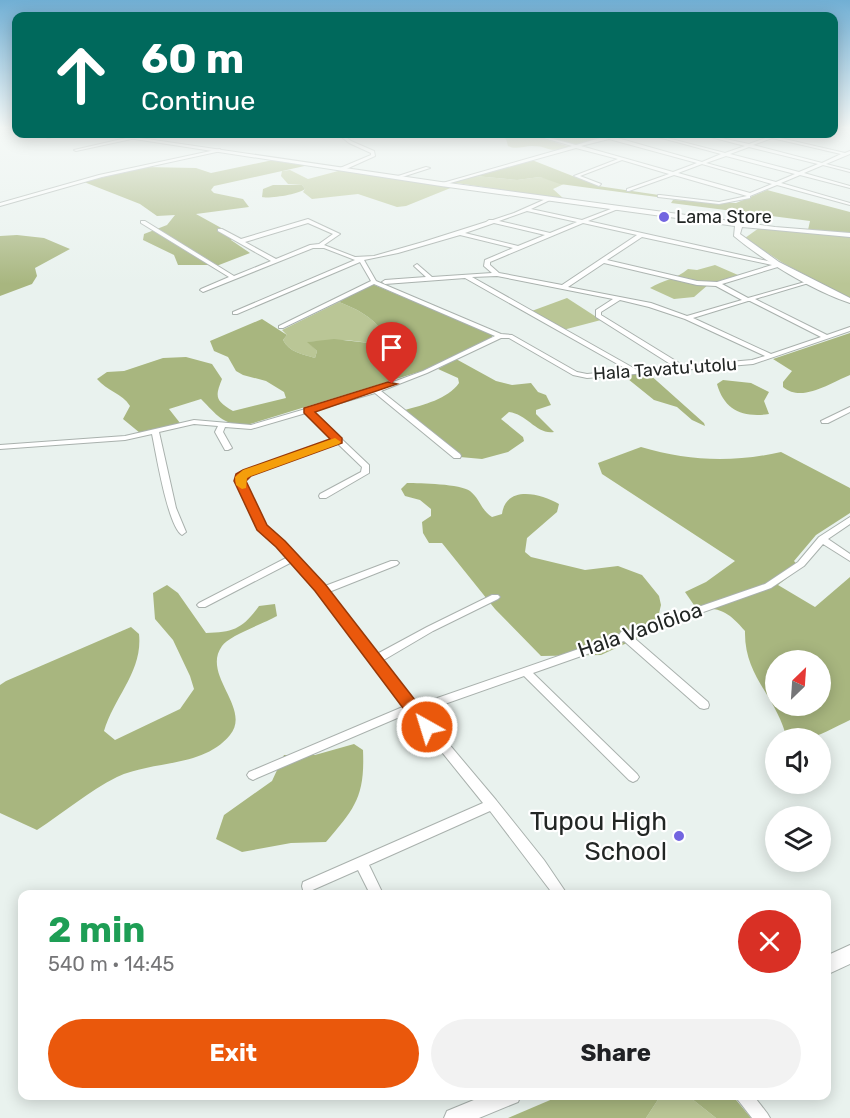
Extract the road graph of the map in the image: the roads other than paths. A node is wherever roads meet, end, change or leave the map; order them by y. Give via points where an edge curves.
1 (89, 179) edge
2 (411, 179) edge
3 (458, 179) edge
4 (584, 179) edge
5 (657, 179) edge
6 (690, 179) edge
7 (760, 179) edge
8 (789, 179) edge
9 (820, 179) edge
10 (441, 184) junction
11 (778, 184) junction
12 (599, 185) dead end
13 (850, 187) edge
14 (628, 190) dead end
15 (750, 195) junction
16 (660, 196) dead end
17 (548, 199) junction
18 (850, 204) edge
19 (0, 205) edge
20 (616, 208) junction
21 (524, 209) junction
22 (491, 221) junction
23 (143, 222) dead end
24 (583, 222) junction
25 (739, 224) junction
26 (220, 230) dead end
27 (459, 233) junction
28 (551, 235) junction
29 (641, 235) junction
30 (850, 235) edge
31 (241, 241) junction
32 (320, 246) junction
33 (518, 248) junction
34 (361, 259) junction
35 (276, 261) junction
36 (603, 261) junction
37 (779, 265) junction
38 (417, 266) dead end
39 (497, 274) junction
40 (467, 277) junction
41 (234, 278) junction
42 (430, 278) junction
43 (810, 281) junction
44 (381, 283) junction
45 (717, 284) junction
46 (564, 287) junction
47 (203, 290) dead end
48 (618, 299) junction
49 (749, 300) junction
50 (850, 301) edge
51 (235, 313) dead end
52 (687, 318) junction
53 (281, 327) dead end
54 (850, 329) edge
55 (500, 336) junction
56 (827, 337) junction
57 (771, 356) junction
58 (681, 368) junction
59 (634, 371) junction
60 (375, 390) junction
61 (850, 409) edge
62 (308, 411) junction
63 (840, 414) junction
64 (850, 419) edge
65 (825, 421) dead end
66 (222, 425) junction
67 (155, 432) junction
68 (338, 440) junction
69 (0, 447) edge
70 (228, 448) dead end
71 (457, 456) dead end
72 (323, 496) dead end
73 (850, 520) edge
74 (182, 532) dead end
75 (822, 539) junction
76 (293, 558) junction
77 (850, 558) edge
78 (394, 562) dead end
79 (322, 591) junction
80 (495, 597) dead end
81 (202, 605) dead end
82 (624, 635) junction
83 (376, 660) junction
84 (525, 671) junction
85 (704, 705) dead end
86 (412, 709) junction
87 (253, 775) dead end
88 (633, 777) dead end
89 (492, 804) junction
90 (361, 863) junction
91 (308, 886) dead end
92 (375, 890) edge
93 (558, 890) edge
94 (850, 954) edge
95 (831, 964) edge
96 (499, 1100) edge
97 (747, 1100) edge
98 (454, 1118) edge
99 (762, 1118) edge

1 - 19 street
2 - 10 main road
3 - 10 street
4 - 12 street
5 - 14 street
6 - 15 street
7 - 11 street
8 - 11 street
9 - 13 street
10 - 17 main road
11 - 15 street
11 - 18 street
15 - 16 street via 719,203
17 - 20 main road
17 - 21 street
20 - 24 street
20 - 25 main road
21 - 22 street
21 - 24 street
22 - 27 street
22 - 28 street
23 - 41 street
24 - 28 street
24 - 29 street
25 - 30 main road
25 - 37 main road via 736,235
26 - 31 street
27 - 33 street
27 - 34 street
28 - 33 street
29 - 36 street
29 - 37 street
31 - 32 street via 308,221 337,234
31 - 35 street
32 - 34 street
32 - 35 street
33 - 39 street via 487,261 487,266
34 - 44 street
34 - 51 street
35 - 41 street
36 - 45 street
36 - 46 street
37 - 43 main road
37 - 45 street
38 - 42 street
39 - 40 street
39 - 46 street
40 - 42 street
40 - 59 street
41 - 47 street
42 - 44 street
43 - 49 street
43 - 50 main road
44 - 53 street
44 - 55 street, Hala Tavatu'utolu
45 - 49 street
46 - 48 street
48 - 52 street
48 - 58 street via 598,311 598,316
49 - 52 street
49 - 56 street
52 - 57 street
54 - 56 street, Hala Tavatu'utolu
55 - 59 street, Hala Tavatu'utolu via 510,336 575,374
55 - 60 street via 425,372
56 - 57 street, Hala Tavatu'utolu
57 - 58 street, Hala Tavatu'utolu via 753,362
58 - 59 street, Hala Tavatu'utolu
60 - 62 street
60 - 71 street
61 - 63 street
62 - 66 street via 243,428
62 - 68 street
63 - 64 street
63 - 65 street
66 - 67 street via 194,422
66 - 70 street via 219,432
67 - 69 street via 125,438
67 - 74 street via 172,508
68 - 72 street via 366,467 365,473
68 - 76 street via 241,477 261,527
73 - 75 street, Hala Vaolōloa
75 - 77 street
75 - 82 street, Hala Vaolōloa via 801,564 768,586
76 - 79 street
76 - 81 street
78 - 79 street
79 - 83 street
80 - 83 street
82 - 84 street, Hala Vaolōloa
82 - 85 street
83 - 86 street
84 - 86 street, Hala Vaolōloa
84 - 88 street
86 - 87 street, Hala Vaolōloa
86 - 89 street
89 - 90 street
89 - 93 street
90 - 91 street
90 - 92 street
94 - 95 main road
96 - 98 main road
97 - 99 street

